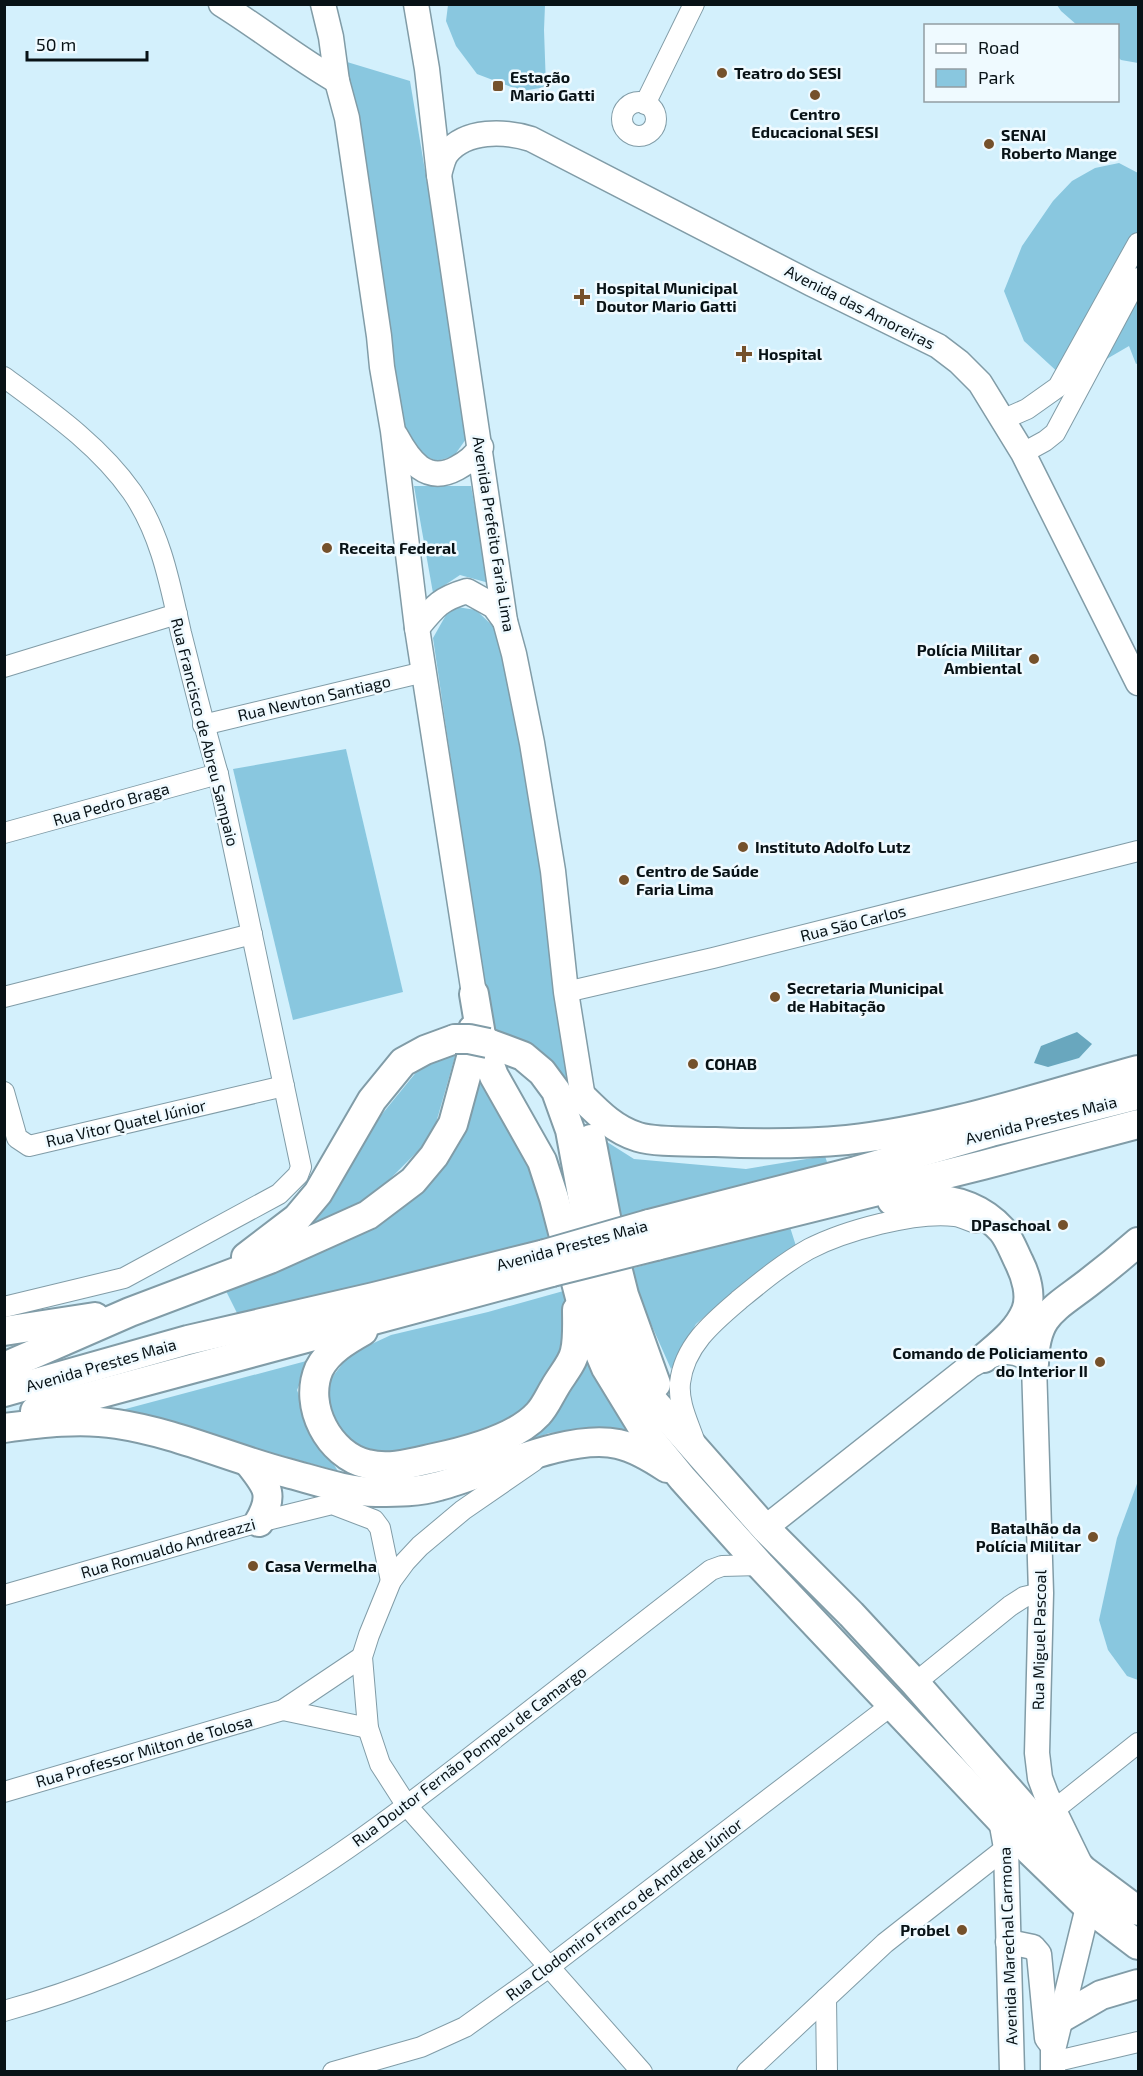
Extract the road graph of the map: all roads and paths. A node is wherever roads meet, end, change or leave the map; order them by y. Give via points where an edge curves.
1 (221, 4) edge
2 (323, 4) edge
3 (416, 4) edge
4 (694, 4) edge
5 (337, 81) junction
6 (645, 104) dead end
7 (439, 175) junction
8 (1138, 243) edge
9 (1138, 278) edge
10 (4, 377) edge
11 (1002, 420) junction
12 (393, 431) junction
13 (481, 447) junction
14 (1023, 453) junction
15 (177, 614) junction
16 (505, 621) junction
17 (417, 628) junction
18 (4, 667) edge
19 (424, 672) junction
20 (1138, 683) edge
21 (203, 725) junction
22 (218, 774) junction
23 (4, 834) edge
24 (1138, 851) edge
25 (252, 934) junction
26 (566, 992) junction
27 (474, 994) junction
28 (4, 997) edge
29 (1138, 1070) edge
30 (284, 1086) junction
31 (4, 1092) edge
32 (1138, 1095) edge
33 (583, 1098) junction
34 (1138, 1124) edge
35 (795, 1210) junction
36 (1003, 1232) junction
37 (652, 1235) junction
38 (1138, 1242) edge
39 (558, 1270) junction
40 (1023, 1270) junction
41 (210, 1282) junction
42 (1085, 1285) junction
43 (4, 1307) edge
44 (130, 1312) junction
45 (386, 1318) junction
46 (4, 1330) edge
47 (984, 1358) junction
48 (1034, 1364) junction
49 (4, 1367) edge
50 (4, 1392) edge
51 (4, 1420) edge
52 (675, 1427) junction
53 (4, 1428) edge
54 (548, 1450) junction
55 (699, 1453) junction
56 (249, 1462) junction
57 (682, 1478) junction
58 (259, 1522) junction
59 (765, 1528) junction
60 (760, 1564) junction
61 (391, 1581) junction
62 (1041, 1593) junction
63 (4, 1595) edge
64 (362, 1657) junction
65 (915, 1683) junction
66 (893, 1704) junction
67 (283, 1710) junction
68 (368, 1728) junction
69 (1138, 1743) edge
70 (4, 1792) edge
71 (407, 1806) junction
72 (1054, 1810) junction
73 (1001, 1820) junction
74 (1006, 1848) junction
75 (1083, 1870) junction
76 (1088, 1907) junction
77 (1138, 1911) edge
78 (1008, 1942) junction
79 (1138, 1946) edge
80 (549, 1967) junction
81 (1138, 1984) edge
82 (826, 1998) junction
83 (4, 2012) edge
84 (1061, 2018) junction
85 (1138, 2042) edge
86 (1053, 2061) edge
87 (333, 2072) edge
88 (642, 2072) edge
89 (747, 2072) edge
90 (827, 2072) edge
91 (1012, 2072) edge

1 - 5 main road
2 - 5 main road
3 - 7 main road, Avenida Prefeito Faria Lima
4 - 6 street
5 - 12 main road via 347,118
7 - 11 main road, Avenida das Amoreiras via 446,153 461,141 498,133 531,139 938,346 980,383
7 - 13 main road, Avenida Prefeito Faria Lima
8 - 11 street via 1058,387 1027,409
9 - 14 street via 1055,433
10 - 15 street, Rua Francisco de Abreu Sampaio via 101,455 132,493 160,546
11 - 14 main road, Avenida das Amoreiras
12 - 13 main road via 420,468 435,475 472,459
12 - 17 main road
13 - 16 main road, Avenida Prefeito Faria Lima
14 - 20 main road, Avenida das Amoreiras
15 - 18 street
15 - 21 street, Rua Francisco de Abreu Sampaio
16 - 17 main road via 494,606 467,591 448,597
16 - 26 main road, Avenida Prefeito Faria Lima via 532,743 553,871
17 - 19 main road
19 - 21 street, Rua Newton Santiago
19 - 27 main road
21 - 22 street, Rua Francisco de Abreu Sampaio
22 - 23 street, Rua Pedro Braga
22 - 25 street, Rua Francisco de Abreu Sampaio
24 - 26 street, Rua São Carlos
25 - 28 street
25 - 30 street, Rua Francisco de Abreu Sampaio
26 - 33 main road, Avenida Prefeito Faria Lima
27 - 39 highway via 483,1047 494,1076 542,1161
27 - 41 highway via 472,1054 453,1124 413,1181 368,1215
29 - 33 highway via 913,1129 801,1143 639,1138 618,1129
30 - 31 street, Rua Vitor Quatel Júnior via 28,1146 17,1138
30 - 43 street, Rua Francisco de Abreu Sampaio via 301,1167 279,1194 124,1278
32 - 37 highway, Avenida Prestes Maia via 991,1132
33 - 52 highway via 624,1294
34 - 35 highway, Avenida Prestes Maia
35 - 36 highway via 816,1215 894,1201 941,1199 976,1209
35 - 37 highway, Avenida Prestes Maia
36 - 40 highway
36 - 55 street via 956,1216 902,1221 842,1235 809,1249 780,1268 718,1317 700,1335 687,1359 680,1383 682,1407
37 - 39 highway, Avenida Prestes Maia, bridge
38 - 42 highway
39 - 45 highway, Avenida Prestes Maia
39 - 45 highway via 575,1353 538,1414 508,1436 454,1454 396,1466 355,1461 332,1440 316,1411 314,1396 319,1370 326,1358 344,1342
39 - 50 highway, Avenida Prestes Maia via 374,1297 188,1340
39 - 57 highway via 584,1313 606,1368 647,1435
40 - 42 highway via 1055,1288 1066,1290
40 - 47 highway via 1027,1309 1012,1332
41 - 44 highway
41 - 52 highway, bridge via 297,1218 318,1193 372,1100 403,1062 455,1039 488,1043 523,1056 556,1091 570,1130 599,1286 611,1324 629,1364
42 - 48 highway via 1049,1313 1037,1334
44 - 46 highway
44 - 49 highway
45 - 51 highway, Avenida Prestes Maia
47 - 48 main road via 1016,1352
47 - 59 main road
48 - 62 main road, Rua Miguel Pascoal
52 - 55 highway
53 - 56 highway via 78,1421 116,1424
54 - 56 highway via 438,1487 407,1491 372,1492
54 - 57 highway via 596,1442 618,1444 646,1455
54 - 61 street via 463,1510 420,1546
55 - 59 highway
56 - 58 highway via 264,1482 268,1495 267,1508
57 - 60 highway
58 - 61 street, Rua Romualdo Andreazzi via 332,1504 374,1520 380,1528
58 - 63 street, Rua Romualdo Andreazzi
59 - 65 highway
60 - 66 highway
60 - 71 street, Rua Doutor Fernão Pompeu de Camargo via 711,1570
61 - 64 street
62 - 65 street via 1010,1606
62 - 72 main road, Rua Miguel Pascoal via 1037,1753 1040,1779
64 - 67 street, Rua Professor Milton de Tolosa
64 - 68 street
65 - 75 highway
66 - 73 highway
66 - 80 street, Rua Clodomiro Franco de Andrede Júnior
67 - 68 street, Rua Professor Milton de Tolosa
67 - 70 street, Rua Professor Milton de Tolosa
68 - 71 street via 380,1764
69 - 72 street
71 - 80 street
71 - 83 street, Rua Doutor Fernão Pompeu de Camargo via 302,1879 233,1919 111,1977
72 - 75 main road, Rua Miguel Pascoal
73 - 74 main road, Avenida Marechal Carmona
73 - 76 highway
74 - 78 main road, Avenida Marechal Carmona
74 - 82 street via 885,1943
75 - 76 main road
75 - 77 highway
76 - 79 highway
76 - 84 main road
78 - 86 main road via 1033,1947 1039,1954
78 - 91 main road, Avenida Marechal Carmona
80 - 87 street, Rua Clodomiro Franco de Andrede Júnior via 465,2027 421,2047
80 - 88 street
81 - 84 highway via 1101,1995
82 - 89 street
82 - 90 street
84 - 86 main road
85 - 86 street

